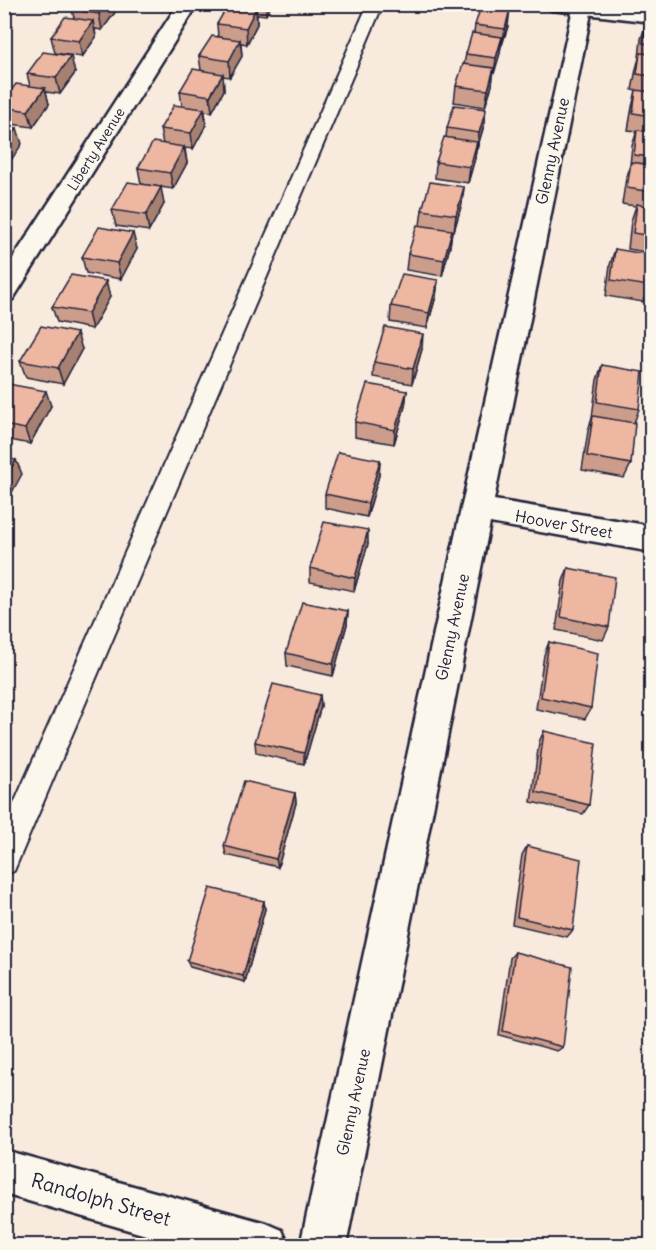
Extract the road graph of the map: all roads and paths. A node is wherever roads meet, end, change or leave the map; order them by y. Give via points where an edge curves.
1 (188, 4) edge
2 (376, 4) edge
3 (552, 4) edge
4 (582, 8) junction
5 (651, 16) edge
6 (4, 292) edge
7 (476, 509) junction
8 (651, 540) edge
9 (4, 861) edge
10 (4, 1172) edge
11 (266, 1245) edge
12 (323, 1245) edge

1 - 6 street, Liberty Avenue
2 - 9 lane
3 - 4 street
4 - 5 street
4 - 7 street, Glenny Avenue
7 - 8 street, Hoover Street
7 - 12 street, Glenny Avenue
10 - 11 street, Randolph Street

